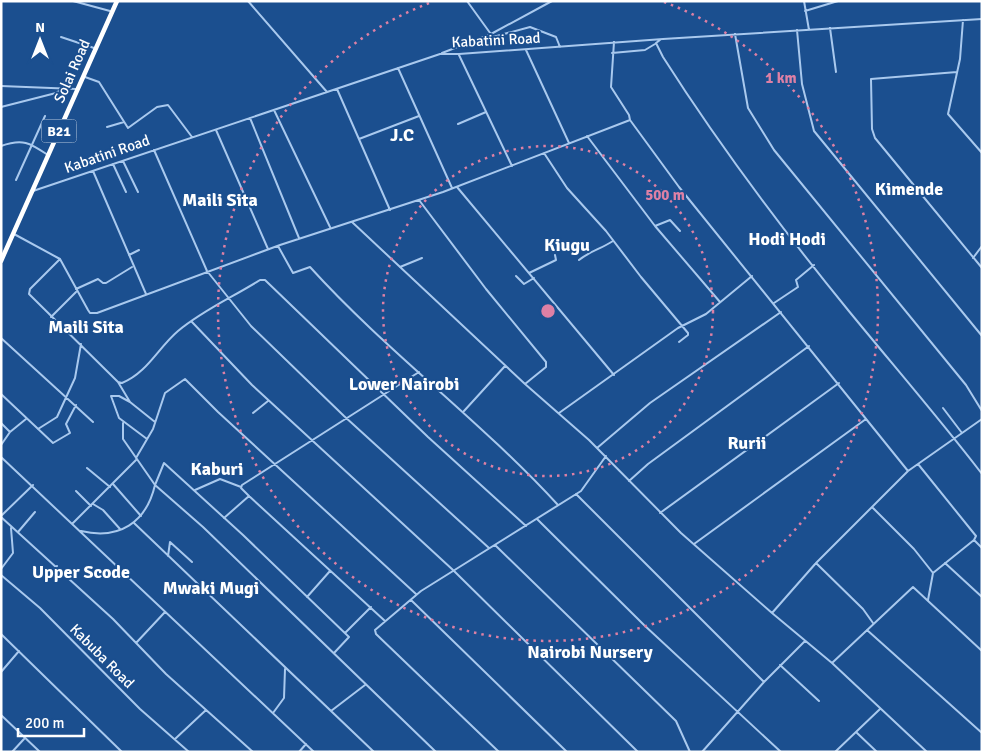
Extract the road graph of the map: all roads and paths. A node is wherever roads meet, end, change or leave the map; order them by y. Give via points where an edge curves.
1 (73, 1) edge
2 (117, 1) edge
3 (248, 1) edge
4 (467, 1) edge
5 (552, 1) edge
6 (804, 1) edge
7 (838, 1) edge
8 (805, 11) junction
9 (113, 12) junction
10 (982, 19) edge
11 (963, 20) junction
12 (830, 28) junction
13 (797, 30) junction
14 (809, 30) junction
15 (491, 34) junction
16 (735, 34) junction
17 (62, 37) dead end
18 (663, 39) junction
19 (614, 42) junction
20 (656, 43) junction
21 (560, 47) junction
22 (96, 49) junction
23 (525, 50) junction
24 (612, 53) junction
25 (440, 54) junction
26 (459, 54) junction
27 (398, 68) junction
28 (836, 72) dead end
29 (957, 72) junction
30 (84, 77) junction
31 (1, 86) edge
32 (63, 88) junction
33 (337, 88) junction
34 (78, 90) junction
35 (327, 92) junction
36 (1, 107) edge
37 (274, 110) junction
38 (486, 112) junction
39 (45, 116) dead end
40 (419, 116) junction
41 (250, 118) junction
42 (630, 120) junction
43 (124, 122) junction
44 (458, 124) dead end
45 (106, 127) dead end
46 (216, 130) junction
47 (587, 136) junction
48 (192, 138) junction
49 (359, 139) junction
50 (569, 143) junction
51 (32, 144) junction
52 (1, 146) edge
53 (154, 150) junction
54 (544, 153) junction
55 (982, 153) edge
56 (48, 155) junction
57 (123, 161) junction
58 (113, 164) junction
59 (512, 166) junction
60 (93, 171) junction
61 (16, 180) dead end
62 (457, 187) junction
63 (452, 188) junction
64 (33, 190) junction
65 (126, 192) dead end
66 (138, 192) dead end
67 (419, 200) junction
68 (390, 210) junction
69 (352, 222) junction
70 (655, 226) junction
71 (330, 228) junction
72 (680, 231) dead end
73 (14, 234) junction
74 (299, 239) junction
75 (613, 241) junction
76 (278, 246) junction
77 (982, 246) edge
78 (139, 250) dead end
79 (268, 250) junction
80 (129, 255) junction
81 (556, 255) dead end
82 (422, 258) dead end
83 (973, 258) junction
84 (60, 259) junction
85 (579, 260) dead end
86 (1, 261) edge
87 (814, 265) junction
88 (133, 267) junction
89 (400, 267) junction
90 (982, 268) edge
91 (208, 271) junction
92 (529, 272) junction
93 (516, 276) dead end
94 (752, 276) junction
95 (534, 278) junction
96 (77, 290) junction
97 (146, 294) junction
98 (228, 298) junction
99 (720, 303) junction
100 (774, 303) junction
101 (781, 312) junction
102 (52, 317) junction
103 (191, 321) junction
104 (682, 326) junction
105 (982, 336) edge
106 (1, 338) edge
107 (679, 342) dead end
108 (81, 344) junction
109 (809, 346) junction
110 (505, 366) junction
111 (418, 372) junction
112 (614, 375) junction
113 (118, 382) junction
114 (839, 383) junction
115 (525, 384) junction
116 (1, 394) edge
117 (383, 394) junction
118 (67, 397) junction
119 (126, 398) junction
120 (268, 401) junction
121 (76, 405) junction
122 (943, 408) dead end
123 (464, 411) junction
124 (982, 411) edge
125 (252, 413) dead end
126 (559, 413) junction
127 (26, 419) junction
128 (347, 419) junction
129 (866, 419) junction
130 (982, 419) edge
131 (93, 422) dead end
132 (155, 422) junction
133 (1, 423) edge
134 (124, 423) junction
135 (38, 429) junction
136 (10, 432) junction
137 (962, 433) junction
138 (954, 437) junction
139 (1, 439) edge
140 (147, 439) junction
141 (311, 440) junction
142 (4, 441) junction
143 (1, 445) edge
144 (597, 448) junction
145 (606, 456) junction
146 (1, 457) edge
147 (137, 458) junction
148 (276, 464) junction
149 (918, 464) junction
150 (87, 468) dead end
151 (908, 471) junction
152 (982, 474) edge
153 (629, 481) junction
154 (113, 484) junction
155 (33, 485) junction
156 (155, 485) junction
157 (110, 487) junction
158 (241, 487) junction
159 (194, 490) junction
160 (76, 491) dead end
161 (576, 494) junction
162 (249, 496) junction
163 (92, 505) junction
164 (558, 505) junction
165 (872, 507) junction
166 (35, 512) dead end
167 (660, 513) junction
168 (142, 516) junction
169 (1, 517) edge
170 (224, 518) junction
171 (537, 519) junction
172 (73, 523) junction
173 (134, 524) junction
174 (526, 526) junction
175 (11, 528) junction
176 (120, 529) junction
177 (79, 530) junction
178 (18, 532) junction
179 (974, 540) junction
180 (494, 544) junction
181 (694, 544) junction
182 (489, 548) junction
183 (982, 548) edge
184 (168, 556) junction
185 (192, 562) dead end
186 (816, 563) junction
187 (945, 563) junction
188 (57, 566) junction
189 (1, 568) edge
190 (453, 570) junction
191 (330, 571) junction
192 (38, 572) dead end
193 (933, 573) junction
194 (1, 575) edge
195 (417, 595) junction
196 (307, 597) junction
197 (982, 597) edge
198 (411, 600) junction
199 (928, 600) junction
200 (371, 607) junction
201 (165, 612) junction
202 (772, 613) junction
203 (385, 621) junction
204 (873, 624) junction
205 (867, 630) junction
206 (345, 633) junction
207 (1, 634) edge
208 (805, 640) junction
209 (136, 643) junction
210 (19, 651) junction
211 (982, 651) edge
212 (334, 653) junction
213 (832, 663) junction
214 (780, 666) junction
215 (285, 668) junction
216 (1, 672) edge
217 (764, 682) junction
218 (365, 685) junction
219 (819, 701) dead end
220 (880, 709) junction
221 (207, 710) junction
222 (331, 711) junction
223 (737, 712) junction
224 (273, 713) junction
225 (1, 715) edge
226 (856, 732) junction
227 (982, 733) edge
228 (25, 738) junction
229 (175, 739) junction
230 (306, 744) junction
231 (12, 752) edge
232 (40, 752) edge
233 (122, 752) edge
234 (189, 752) edge
235 (253, 752) edge
236 (299, 752) edge
237 (314, 752) edge
238 (374, 752) edge
239 (436, 752) edge
240 (499, 752) edge
241 (567, 752) edge
242 (638, 752) edge
243 (690, 752) edge
244 (702, 752) edge
245 (781, 752) edge
246 (836, 752) edge
247 (877, 752) edge
248 (927, 752) edge

1 - 9 street
2 - 9 highway, Solai Road / B21
3 - 35 street
4 - 15 street
5 - 15 street
6 - 8 street
7 - 8 street
8 - 14 street
9 - 22 highway, Solai Road / B21
10 - 11 street, Kabatini Road
11 - 12 street, Kabatini Road
11 - 29 street
12 - 14 street, Kabatini Road
12 - 28 street
13 - 14 street, Kabatini Road
13 - 16 street, Kabatini Road
13 - 105 street via 802,84 814,131
15 - 21 street via 493,37 535,27 556,37
15 - 25 street
16 - 18 street, Kabatini Road
16 - 124 street via 748,108 774,150 966,385
17 - 22 street
18 - 19 street, Kabatini Road
18 - 20 street
19 - 21 street, Kabatini Road
19 - 24 street
20 - 24 street via 645,50
20 - 87 street via 674,75 748,182
21 - 23 street, Kabatini Road
22 - 30 highway, Solai Road / B21
23 - 26 street, Kabatini Road
23 - 50 street
24 - 42 street via 612,90
25 - 26 street, Kabatini Road
25 - 27 street, Kabatini Road
26 - 38 street
27 - 33 street, Kabatini Road
27 - 40 street
29 - 55 street via 948,114
29 - 83 street via 871,79 872,129 875,138
30 - 34 highway, Solai Road / B21
30 - 43 street via 99,82
31 - 32 street
32 - 34 street
32 - 36 street via 56,93
33 - 35 street, Kabatini Road
33 - 49 street
34 - 56 highway, Solai Road / B21
35 - 37 street, Kabatini Road
37 - 41 street, Kabatini Road
37 - 71 street
38 - 44 street
38 - 59 street
39 - 51 street
40 - 49 street
40 - 63 street
41 - 46 street, Kabatini Road
41 - 74 street
42 - 47 street
42 - 94 street via 678,187
43 - 45 street
43 - 48 street via 128,128 131,127 156,107 168,105
46 - 48 street, Kabatini Road
46 - 79 street
47 - 50 street
47 - 70 street
48 - 53 street, Kabatini Road
49 - 68 street
50 - 54 street
51 - 52 street via 19,141
51 - 56 street
51 - 61 street
53 - 57 street, Kabatini Road
53 - 91 street
54 - 59 street
54 - 75 street via 567,188
56 - 64 highway, Solai Road / B21
57 - 58 street, Kabatini Road
57 - 66 street
58 - 60 street, Kabatini Road
58 - 65 street
59 - 62 street
60 - 64 street, Kabatini Road
60 - 80 street
62 - 63 street
62 - 92 street
63 - 67 street
64 - 73 highway, Solai Road / B21
67 - 68 street
67 - 115 street via 546,362 546,367
68 - 69 street
69 - 71 street
69 - 89 street
70 - 72 street via 670,220
70 - 99 street
71 - 74 street
73 - 84 street
73 - 86 highway, Solai Road / B21
74 - 76 street
75 - 85 street
75 - 104 street
76 - 79 street
76 - 111 street via 293,273 309,267
77 - 83 street
78 - 80 street
79 - 91 street
80 - 88 street
81 - 92 street via 556,260
82 - 89 street
83 - 90 street
84 - 96 street
84 - 102 street via 29,292
87 - 100 street via 796,280 798,287
87 - 138 street
88 - 96 street via 106,283 98,279
88 - 97 street
89 - 110 street
91 - 97 street
91 - 98 street
92 - 95 street
93 - 95 street via 524,284
94 - 99 street
94 - 100 street
95 - 112 street via 575,332
96 - 97 street via 88,310 94,314
96 - 102 street
98 - 103 street
98 - 117 street via 265,280
98 - 128 street via 262,338
99 - 104 street
100 - 101 street
101 - 109 street
101 - 144 street via 650,403
102 - 108 street
103 - 113 street via 144,368 131,378
103 - 120 street
104 - 107 street via 688,334
104 - 112 street
106 - 118 street
108 - 113 street
108 - 118 street via 76,376
109 - 114 street
109 - 153 street
110 - 115 street
110 - 123 street
111 - 117 street
111 - 123 street
112 - 126 street
113 - 119 street
114 - 129 street
114 - 167 street
115 - 126 street
116 - 127 street
117 - 128 street
117 - 174 street
118 - 121 street
118 - 135 street via 57,417
119 - 132 street
119 - 134 street via 114,395 110,399
120 - 125 street
120 - 141 street
121 - 131 street
121 - 135 street via 66,424 70,433 55,443
122 - 137 street
123 - 164 street
126 - 144 street
127 - 135 street
127 - 136 street
128 - 141 street
128 - 182 street
129 - 151 street
129 - 181 street
130 - 137 street
132 - 140 street
132 - 148 street via 165,393 185,379
133 - 136 street
134 - 140 street
134 - 147 street via 122,437
136 - 142 street
137 - 138 street
138 - 149 street
138 - 152 street
139 - 142 street
140 - 147 street
141 - 148 street
141 - 190 street
142 - 143 street
144 - 145 street
145 - 153 street
145 - 161 street via 585,487
146 - 155 street
147 - 154 street
147 - 156 street
148 - 158 street
148 - 195 street
149 - 151 street
149 - 179 street via 976,536
150 - 157 street
151 - 165 street
153 - 167 street
154 - 157 street
154 - 168 street
155 - 169 street
155 - 172 street
156 - 159 street via 164,463
156 - 168 street
156 - 212 street
157 - 163 street
158 - 159 street via 220,479
158 - 162 street
159 - 170 street
160 - 163 street
161 - 164 street
161 - 217 street
162 - 170 street
162 - 191 street
163 - 172 street
163 - 176 street via 103,510
164 - 171 street
165 - 186 street
165 - 193 street via 905,539
166 - 178 street
167 - 181 street
168 - 173 street
169 - 175 street
170 - 196 street
171 - 174 street
171 - 223 street via 621,604
172 - 177 street
173 - 176 street
173 - 184 street
174 - 180 street
175 - 178 street
175 - 189 street via 13,553
176 - 177 street via 100,535
177 - 201 street
178 - 188 street
179 - 183 street
179 - 187 street
180 - 182 street
180 - 243 street via 676,722
181 - 202 street
182 - 190 street
184 - 185 street via 169,543 172,542
184 - 215 street
186 - 202 street
186 - 204 street via 863,609
187 - 193 street
187 - 197 street
188 - 192 street via 46,578
188 - 209 street
190 - 195 street
190 - 242 street
191 - 196 street
191 - 200 street
193 - 199 street
194 - 229 street, Kabuba Road via 36,604 140,709
195 - 198 street
196 - 206 street
198 - 203 street
198 - 241 street
199 - 204 street via 913,588
199 - 211 street
200 - 203 street
200 - 206 street
201 - 209 street
201 - 224 street
202 - 208 street
203 - 240 street via 377,628 376,634
204 - 205 street
205 - 213 street
205 - 227 street
206 - 212 street via 349,639
207 - 210 street
208 - 213 street
208 - 214 street
209 - 221 street
210 - 216 street
210 - 233 street
212 - 218 street
213 - 220 street
214 - 217 street
214 - 219 street
215 - 222 street
215 - 224 street via 284,698
217 - 223 street
218 - 222 street
218 - 239 street
220 - 226 street
220 - 248 street
221 - 229 street
221 - 235 street
222 - 238 street
223 - 244 street
223 - 245 street
224 - 230 street
225 - 228 street
226 - 246 street
226 - 247 street
228 - 231 street
228 - 232 street
229 - 234 street, Kabuba Road
230 - 236 street
230 - 237 street

